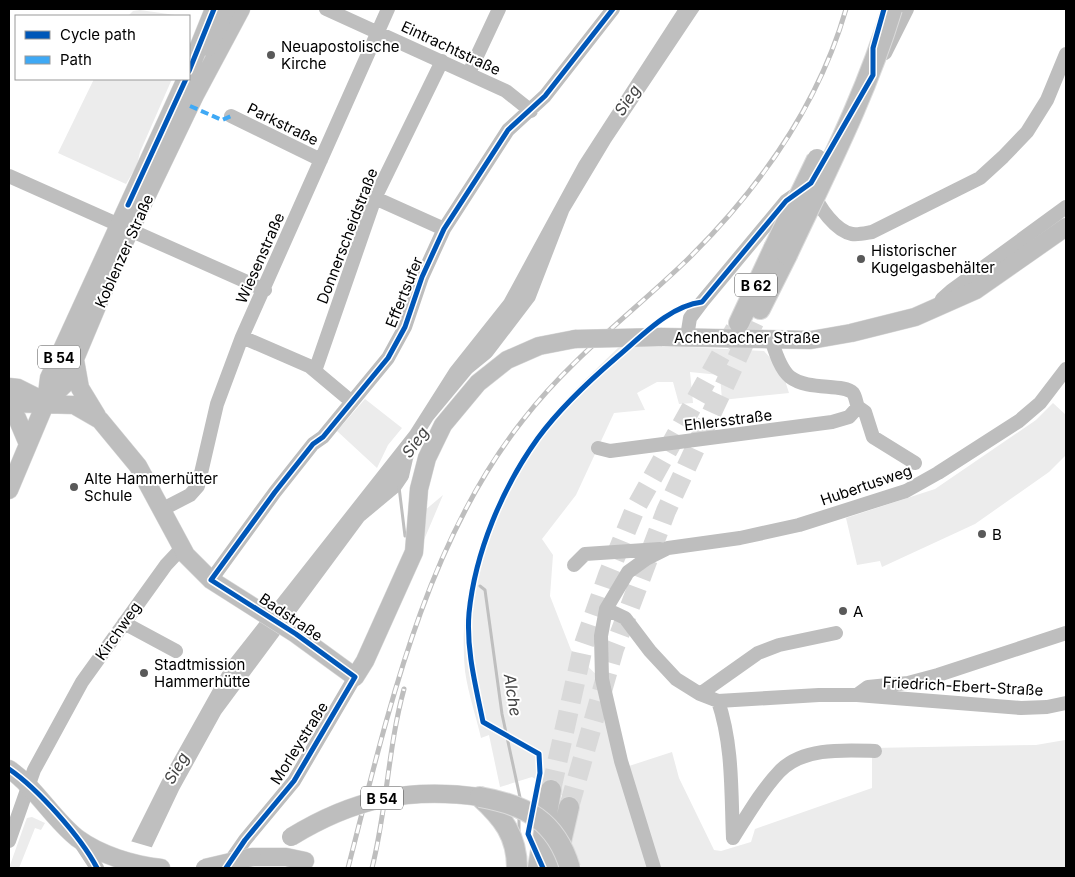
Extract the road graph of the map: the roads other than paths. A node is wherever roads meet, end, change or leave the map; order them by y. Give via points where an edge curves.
1 (214, 9) edge
2 (225, 9) edge
3 (240, 9) edge
4 (326, 9) edge
5 (388, 9) edge
6 (499, 9) edge
7 (613, 9) edge
8 (877, 9) edge
9 (892, 9) edge
10 (907, 9) edge
11 (378, 32) junction
12 (208, 46) joint
13 (1066, 54) edge
14 (442, 61) junction
15 (190, 69) edge
16 (469, 73) junction
17 (188, 84) edge
18 (531, 111) junction
19 (231, 116) dead end
20 (321, 160) junction
21 (9, 176) edge
22 (811, 182) junction
23 (376, 198) junction
24 (1066, 207) edge
25 (1066, 227) edge
26 (124, 228) junction
27 (444, 229) junction
28 (780, 252) junction
29 (265, 290) junction
30 (938, 308) junction
31 (746, 322) tunnel mouth
32 (687, 337) junction
33 (242, 338) junction
34 (771, 339) junction
35 (75, 360) junction
36 (1066, 369) edge
37 (315, 371) junction
38 (9, 387) edge
39 (46, 402) junction
40 (352, 402) junction
41 (9, 403) edge
42 (858, 408) junction
43 (9, 411) edge
44 (100, 420) junction
45 (111, 435) junction
46 (28, 444) junction
47 (598, 448) dead end
48 (915, 463) dead end
49 (420, 484) joint
50 (9, 490) edge
51 (161, 510) junction
52 (668, 548) junction
53 (181, 549) junction
54 (574, 565) dead end
55 (210, 580) junction
56 (606, 609) junction
57 (124, 622) junction
58 (1066, 633) edge
59 (836, 634) dead end
60 (176, 651) dead end
61 (355, 677) junction
62 (700, 694) junction
63 (857, 695) junction
64 (718, 701) junction
65 (1066, 703) edge
66 (875, 751) dead end
67 (9, 769) edge
68 (28, 785) junction
69 (550, 790) tunnel mouth
70 (480, 797) junction
71 (570, 807) tunnel mouth
72 (77, 838) junction
73 (9, 841) edge
74 (252, 857) junction
75 (109, 862) edge
76 (305, 862) dead end
77 (97, 868) edge
78 (161, 868) edge
79 (205, 868) edge
80 (226, 868) edge
81 (517, 868) edge
82 (538, 868) edge
83 (555, 868) edge
84 (570, 868) edge
85 (654, 868) edge

1 - 15 main road
2 - 12 highway, B 54
3 - 17 main road, Koblenzer Straße
4 - 11 street, Eintrachtstraße
5 - 11 street, Wiesenstraße
6 - 16 street
7 - 18 street, Effertsufer
8 - 28 highway, B 62, bridge via 842,105
9 - 28 highway, B 62, bridge via 855,110
10 - 22 street
11 - 14 street, Eintrachtstraße
11 - 20 street, Wiesenstraße
12 - 17 main road, Koblenzer Straße / B 54
13 - 22 street via 1047,100 1027,132 980,178 872,232 854,235 842,231 817,202
14 - 16 street, Eintrachtstraße
14 - 23 street, Donnerscheidstraße
16 - 18 street, Eintrachtstraße via 506,91
17 - 26 main road, Koblenzer Straße / B 54
18 - 27 street, Effertsufer via 508,130
19 - 20 street, Parkstraße
20 - 29 street, Wiesenstraße
21 - 26 street
22 - 32 street via 786,201 729,268 690,318
23 - 27 street
23 - 37 street, Donnerscheidstraße
24 - 30 street, Achenbacher Straße via 951,291
25 - 30 main road, Achenbacher Straße via 976,290
26 - 29 street
26 - 35 main road, Koblenzer Straße / B 54
26 - 39 main road, Koblenzer Straße / B 54 via 49,378
27 - 40 street, Effertsufer via 422,277 405,327 388,358
28 - 31 highway, B 62
29 - 33 street, Wiesenstraße
30 - 34 main road, Achenbacher Straße via 851,333 810,340
32 - 34 main road, Achenbacher Straße
32 - 49 main road, Achenbacher Straße, bridge via 575,339 539,346 507,360 478,383 443,425 426,458
33 - 37 street
33 - 51 street, Wiesenstraße via 217,404 198,486 190,495
34 - 42 street via 790,376 809,386 848,389 855,395
35 - 39 main road, Koblenzer Straße / B 54 via 64,385
35 - 44 main road via 80,388
36 - 52 street, Hubertusweg via 1040,403 1019,420 906,491 799,525 740,538
37 - 40 street
38 - 39 main road
39 - 41 main road
39 - 44 main road via 74,404
39 - 45 main road via 68,416
39 - 46 main road, Koblenzer Straße / B 54
40 - 55 street, Effertsufer via 274,492
42 - 47 street, Ehlersstraße via 841,420 794,429 610,451
42 - 48 street via 865,412 873,437
43 - 46 main road via 17,418
44 - 45 main road
45 - 51 main road via 138,466
46 - 50 main road, Koblenzer Straße / B 54
49 - 61 main road, Morleystraße via 414,552
51 - 53 main road
52 - 54 street, Hubertusweg via 584,554
52 - 56 street, Hubertusweg via 628,572
53 - 55 main road, Badstraße
53 - 57 street, Kirchweg via 166,564
55 - 61 main road, Badstraße via 296,634
56 - 62 street, Friedrich-Ebert-Straße via 625,618 676,679
56 - 85 street, Hubertusweg via 601,636 603,687 620,761
57 - 60 street
57 - 68 street, Kirchweg via 82,682
58 - 63 street, Friedrich-Ebert-Straße via 938,675 908,683 868,687
59 - 62 street via 758,652
61 - 80 street, Morleystraße via 294,781
62 - 64 street, Friedrich-Ebert-Straße
63 - 64 street, Friedrich-Ebert-Straße
63 - 65 street, Friedrich-Ebert-Straße via 1020,708
64 - 66 street via 725,721 730,764 733,838 780,770 818,752
67 - 68 main road
68 - 72 main road
68 - 73 street, Kirchweg
69 - 82 highway
70 - 74 main road, B 54, bridge via 431,792 366,802 334,813
70 - 81 highway via 497,812 512,833
70 - 84 highway, B 54, bridge via 515,805 538,818 556,838
71 - 83 highway
72 - 75 main road
72 - 77 street
74 - 76 main road via 286,857
74 - 79 main road, B 54, bridge
75 - 78 main road

